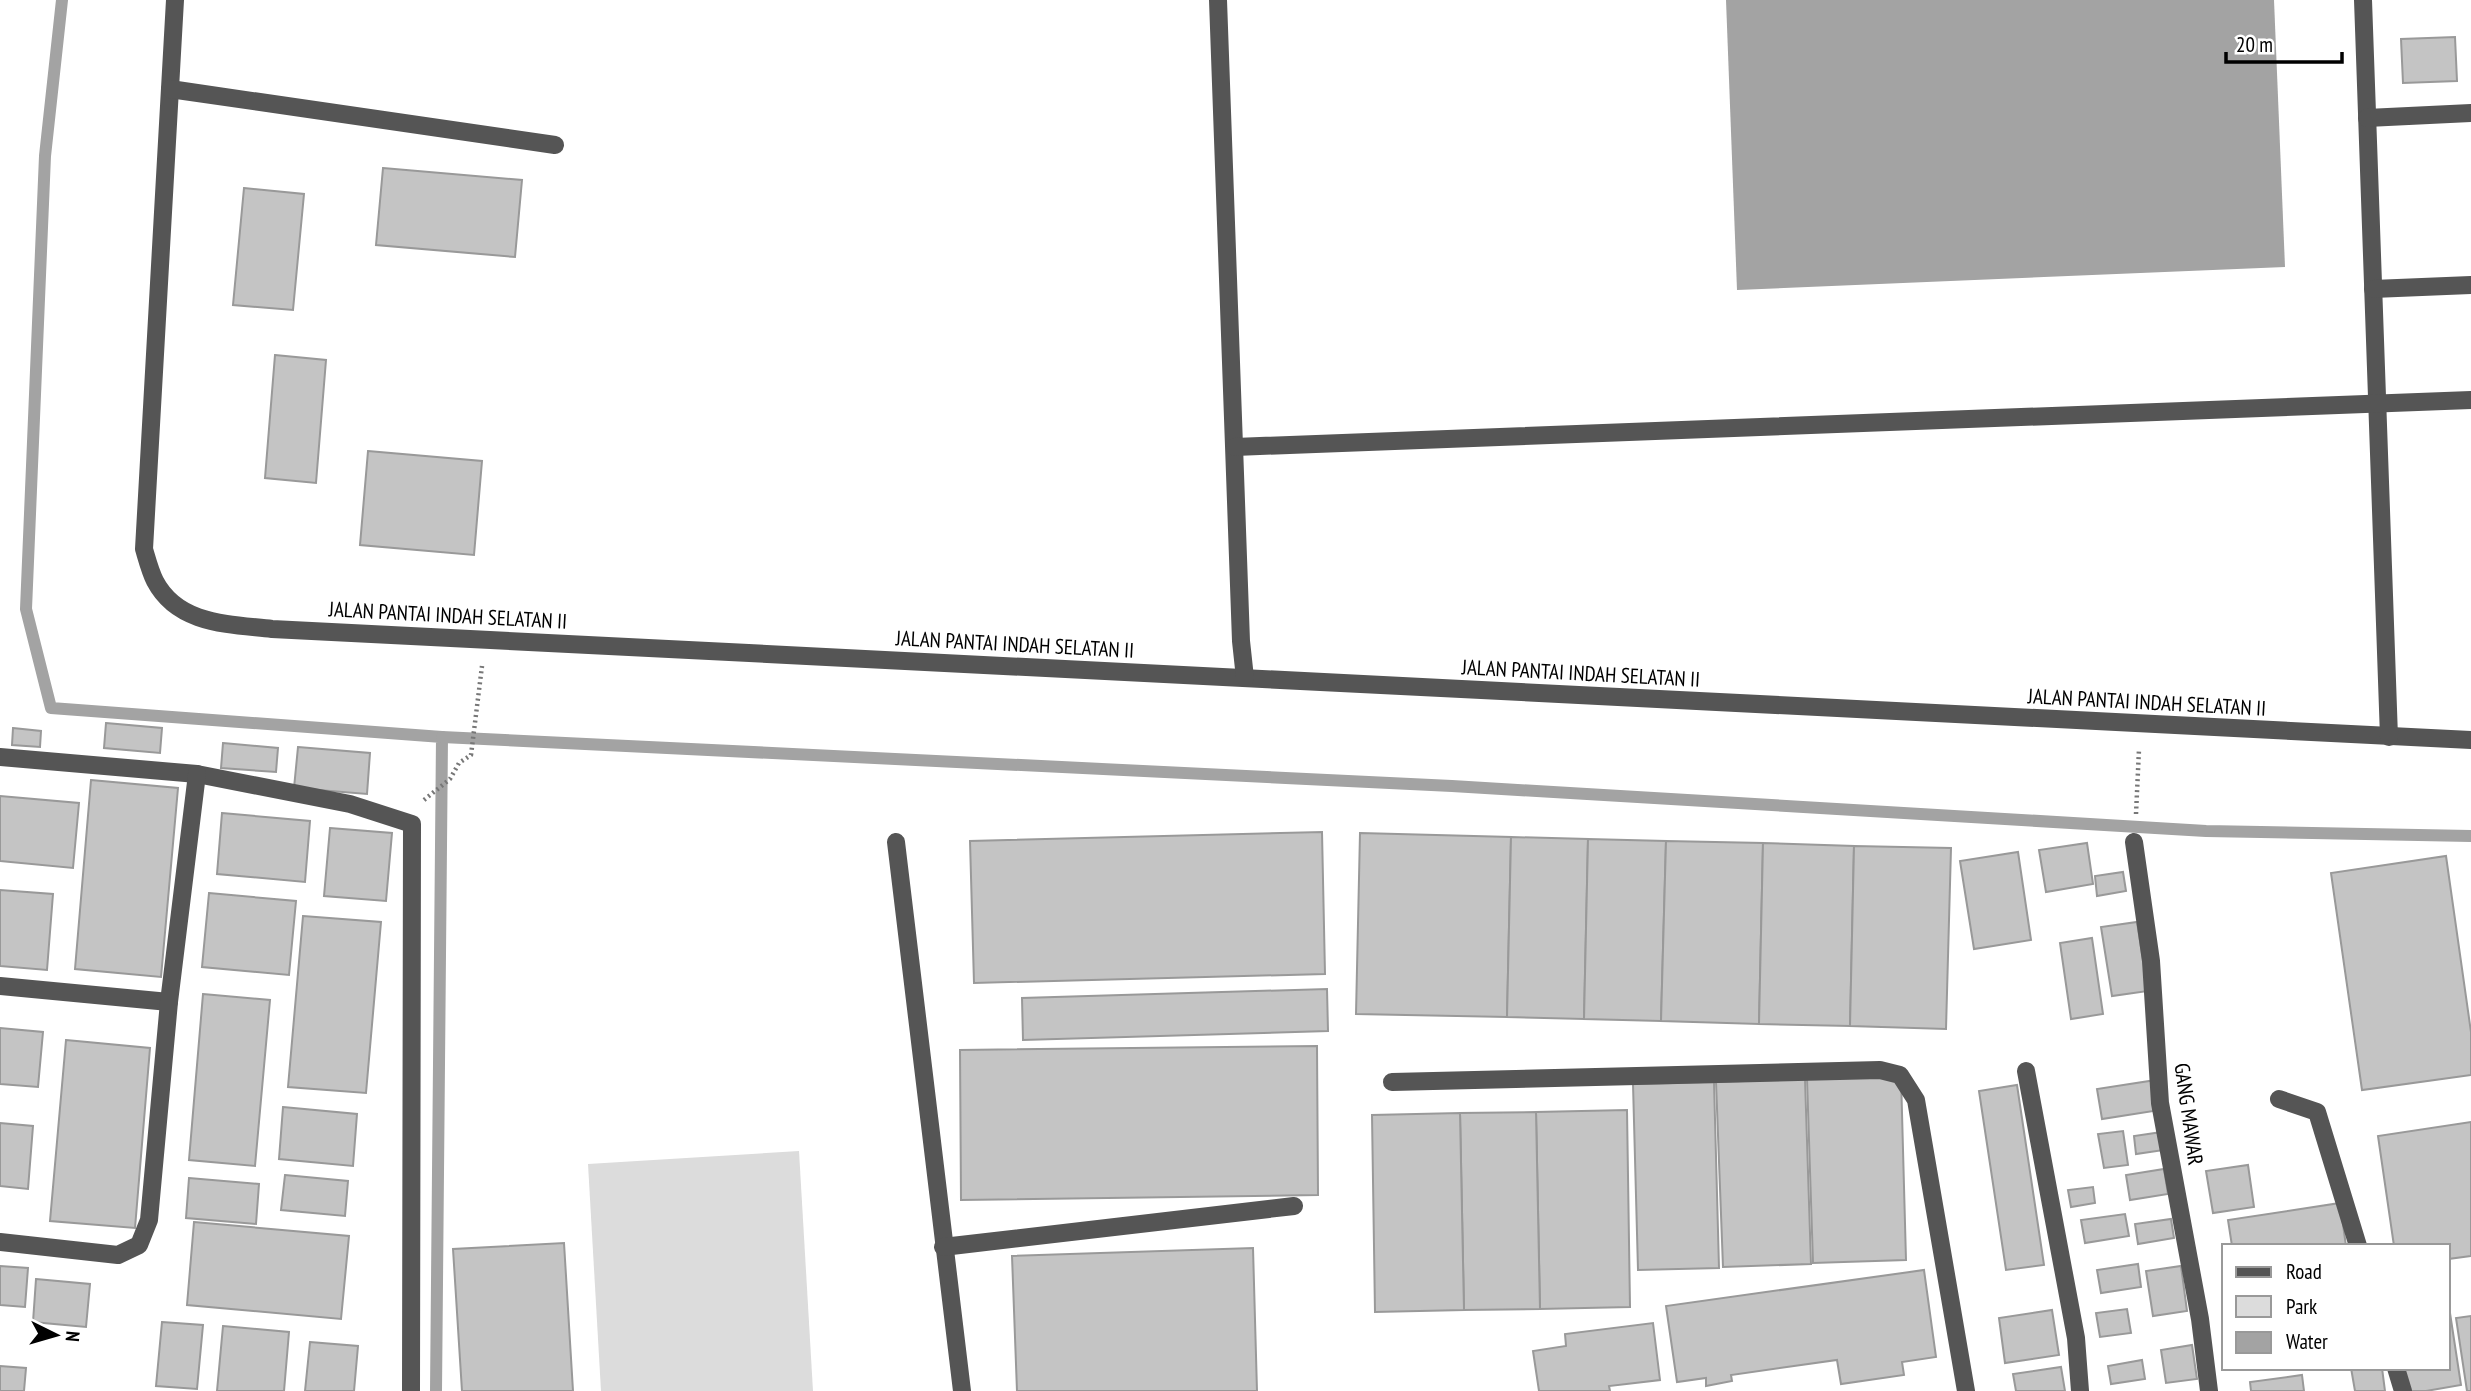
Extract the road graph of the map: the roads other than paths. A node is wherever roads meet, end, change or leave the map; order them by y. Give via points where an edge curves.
1 (175, 0) edge
2 (1217, 0) edge
3 (2363, 0) edge
4 (170, 89) junction
5 (2471, 113) edge
6 (2367, 118) junction
7 (555, 145) dead end
8 (2471, 285) edge
9 (2373, 289) junction
10 (2471, 400) edge
11 (2377, 403) junction
12 (1235, 447) junction
13 (1245, 678) junction
14 (2389, 737) junction
15 (2471, 740) edge
16 (0, 757) edge
17 (197, 774) junction
18 (896, 842) dead end
19 (2134, 842) dead end
20 (0, 986) edge
21 (169, 1002) junction
22 (2026, 1071) dead end
23 (1392, 1082) dead end
24 (2279, 1100) dead end
25 (1294, 1206) dead end
26 (0, 1242) edge
27 (2357, 1244) edge
28 (943, 1247) junction
29 (2397, 1370) edge
30 (411, 1391) edge
31 (961, 1391) edge
32 (1966, 1391) edge
33 (2080, 1391) edge
34 (2209, 1391) edge
35 (2403, 1391) edge

1 - 4 street, JALAN PANTAI INDAH SELATAN II
2 - 12 street
3 - 6 street
4 - 7 street
4 - 13 street, JALAN PANTAI INDAH SELATAN II via 144,549 155,580 170,602 185,612 213,623 272,629
5 - 6 street
6 - 9 street
8 - 9 street
9 - 11 street
10 - 11 street
11 - 12 street
11 - 14 street
12 - 13 street
13 - 14 street, JALAN PANTAI INDAH SELATAN II
14 - 15 street, JALAN PANTAI INDAH SELATAN II
16 - 17 street
17 - 21 street
17 - 30 street via 350,804 412,824
18 - 28 street
19 - 34 street, GANG MAWAR via 2151,961 2160,1102
20 - 21 street
21 - 26 street via 149,1220 139,1245 118,1255
22 - 33 street via 2076,1338
23 - 32 street via 1880,1070 1900,1075 1916,1100
24 - 27 street via 2317,1112
25 - 28 street
28 - 31 street
29 - 35 street

